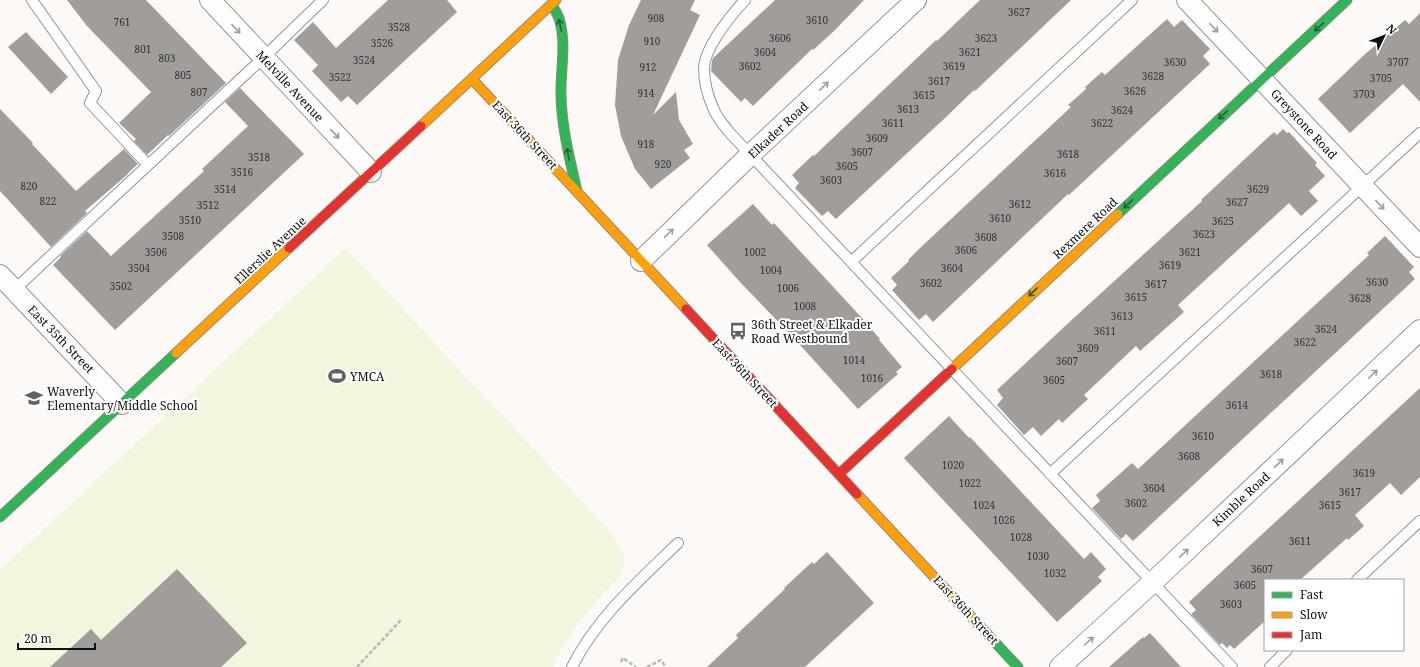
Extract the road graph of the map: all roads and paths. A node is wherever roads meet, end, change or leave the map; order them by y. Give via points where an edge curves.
1 (32, 0) edge
2 (210, 0) edge
3 (323, 0) edge
4 (745, 0) edge
5 (916, 0) edge
6 (1132, 0) edge
7 (1188, 0) edge
8 (1347, 0) edge
9 (552, 1) edge
10 (264, 58) junction
11 (472, 79) junction
12 (1262, 79) junction
13 (1420, 133) edge
14 (750, 155) junction
15 (148, 165) junction
16 (371, 172) junction
17 (1362, 186) junction
18 (577, 192) junction
19 (1420, 247) edge
20 (641, 261) junction
21 (851, 262) junction
22 (0, 275) edge
23 (14, 290) junction
24 (1420, 330) edge
25 (951, 369) junction
26 (122, 404) junction
27 (839, 474) junction
28 (1050, 474) junction
29 (0, 517) edge
30 (1420, 521) edge
31 (678, 543) dead end
32 (1358, 579) edge
33 (1153, 582) junction
34 (401, 620) dead end
35 (1286, 651) edge
36 (621, 662) dead end
37 (358, 667) edge
38 (572, 667) edge
39 (636, 667) edge
40 (647, 667) edge
41 (666, 667) edge
42 (1018, 667) edge
43 (1060, 667) edge
44 (1232, 667) edge
45 (1270, 667) edge

1 - 15 lane via 96,91 90,103
2 -> 10 street, Melville Avenue
3 - 10 lane
4 - 14 lane via 724,26 704,66 706,88 714,110 729,132
14 -> 5 street, Elkader Road
6 - 21 lane
7 -> 12 street, Greystone Road
8 -> 12 street, Rexmere Road
9 - 11 street, Ellerslie Avenue
18 -> 9 street via 563,122 562,27
10 - 15 lane
10 -> 16 street, Melville Avenue
11 - 16 street, Ellerslie Avenue
11 - 18 street, East 36th Street
12 - 17 street, Greystone Road
12 -> 25 street, Rexmere Road
13 - 17 lane
20 -> 14 street, Elkader Road
14 - 21 lane
15 - 23 lane
16 - 26 street, Ellerslie Avenue
17 -> 19 street, Greystone Road
17 - 28 lane
18 - 20 street, East 36th Street
20 - 27 street, East 36th Street
21 - 25 lane
22 - 23 street, East 35th Street
23 - 26 street, East 35th Street
33 -> 24 street, Kimble Road
25 - 27 street, Rexmere Road
25 - 28 lane
26 - 29 street, Ellerslie Avenue
27 - 42 street, East 36th Street
28 - 33 lane
30 - 32 lane
31 - 38 lane via 621,598 588,639
43 -> 33 street, Kimble Road
33 - 44 lane
34 - 37 path
35 - 45 lane
36 - 39 path via 623,658
40 - 41 path via 661,660

